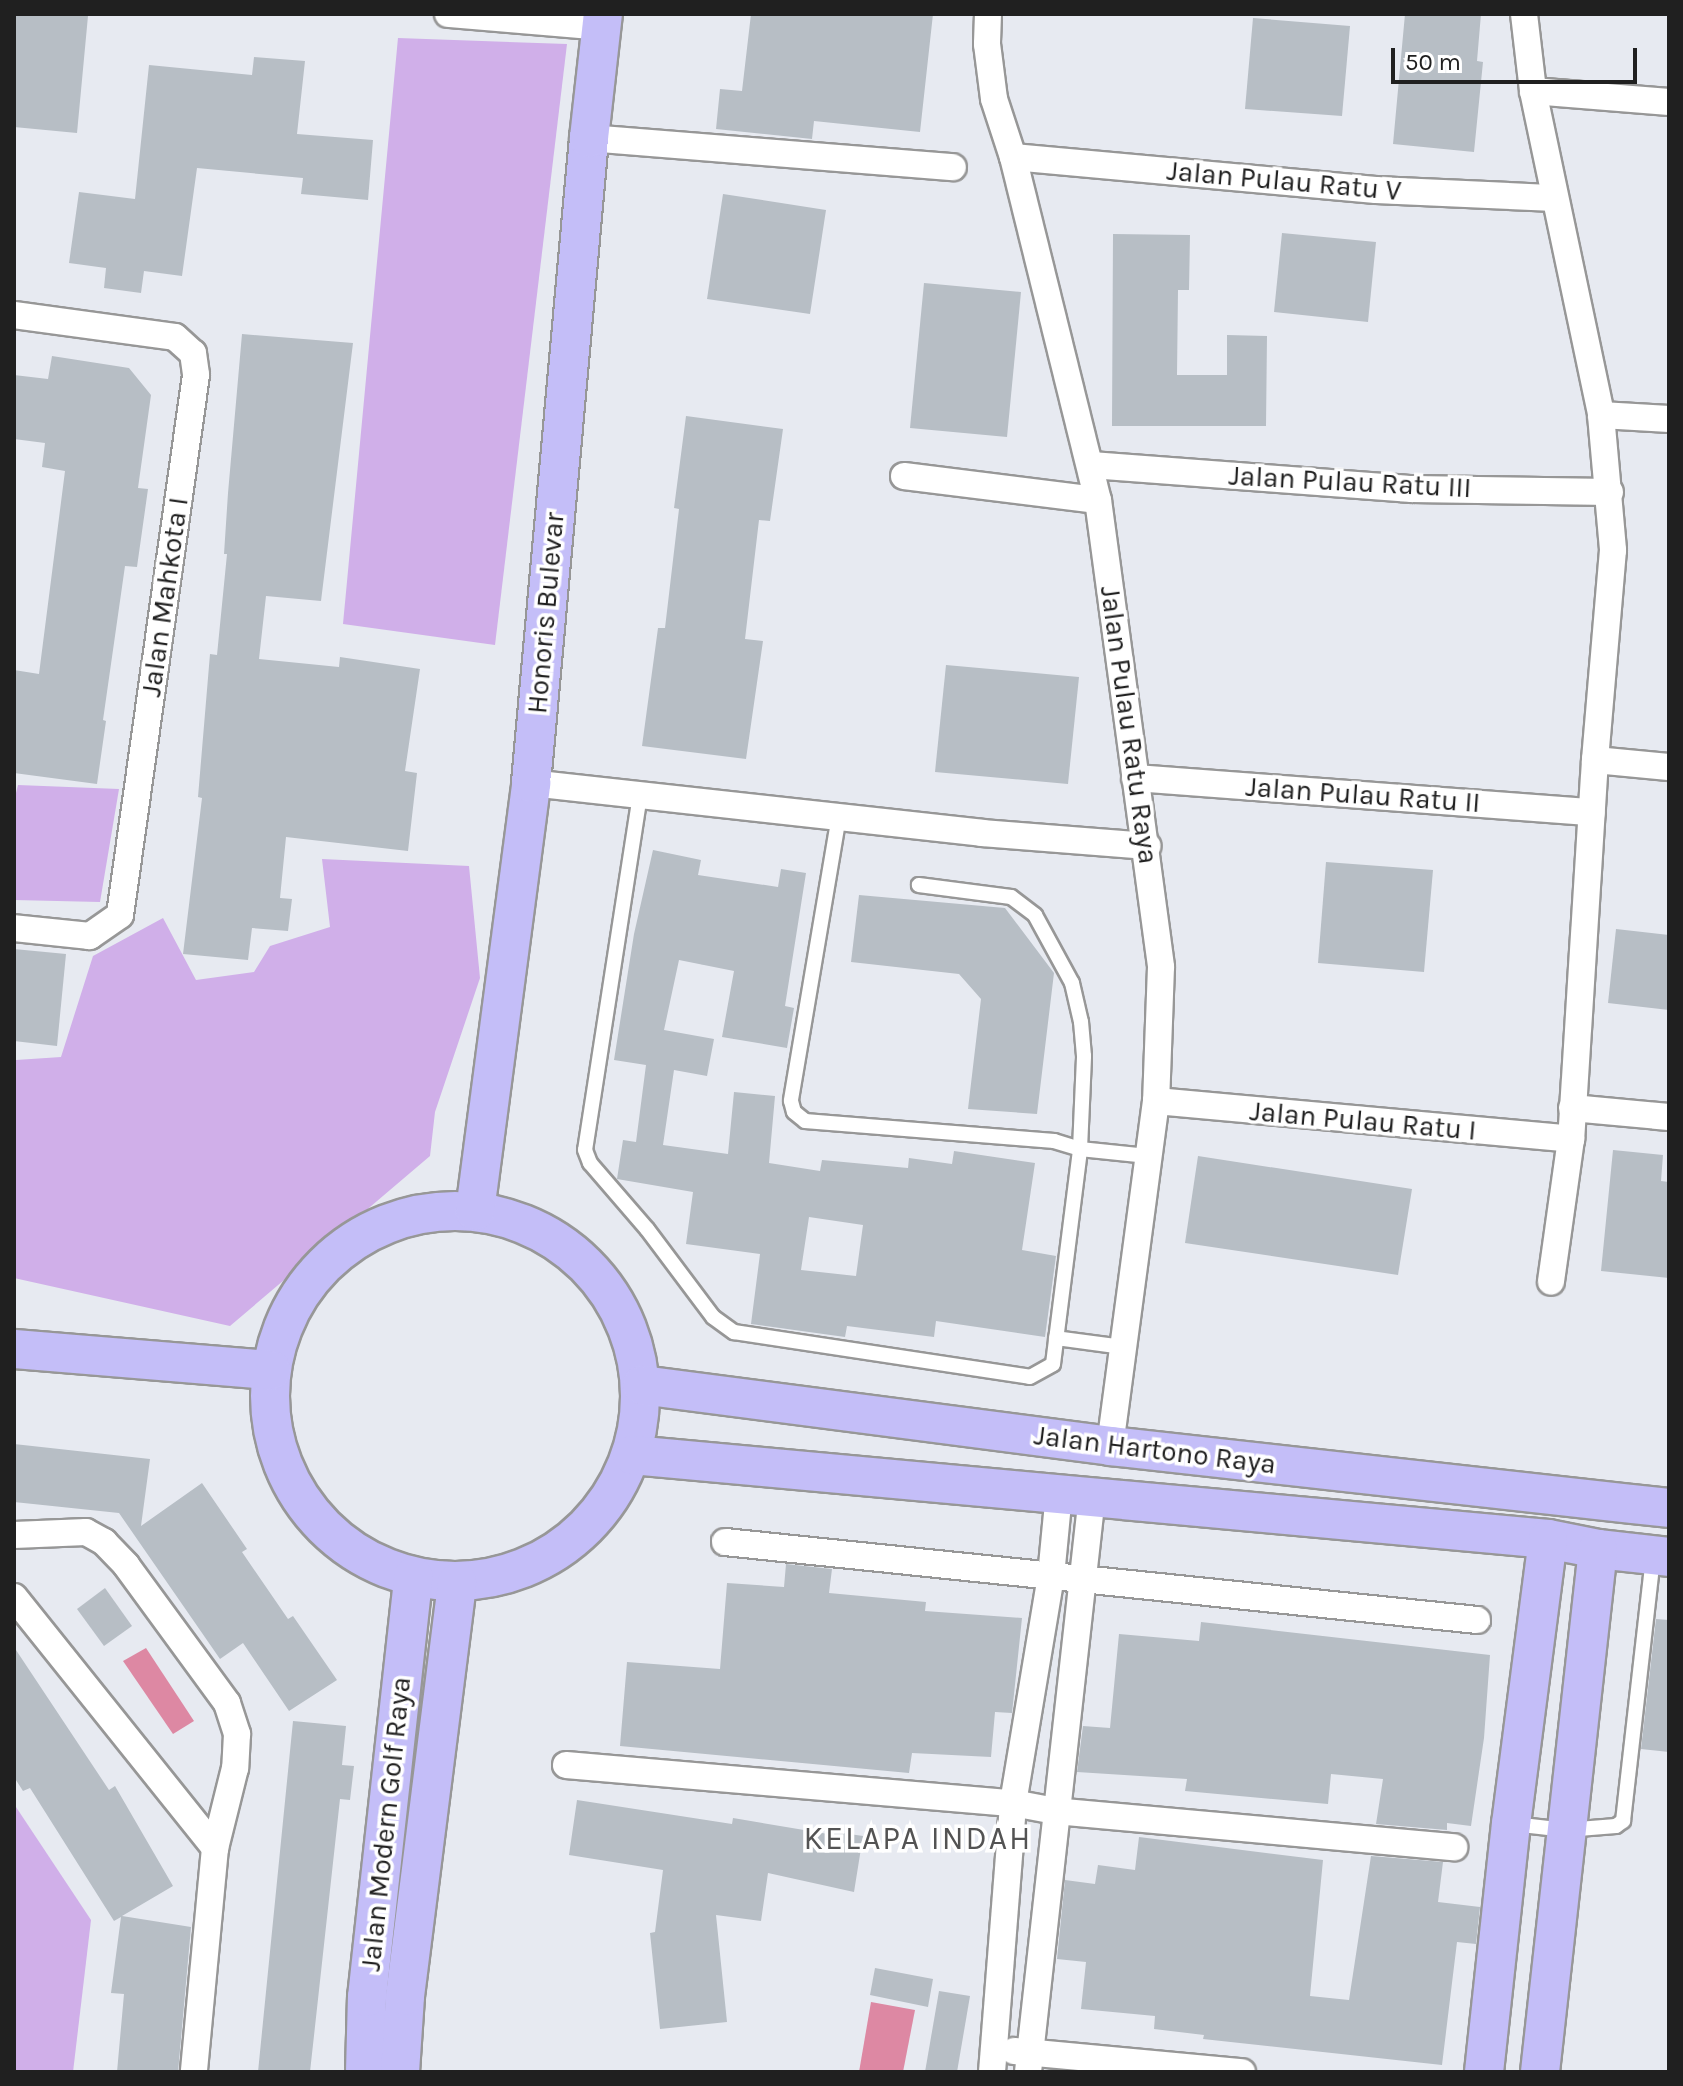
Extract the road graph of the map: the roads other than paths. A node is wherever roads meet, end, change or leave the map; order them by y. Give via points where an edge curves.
1 (448, 14) edge
2 (988, 14) edge
3 (1524, 14) edge
4 (603, 20) edge
5 (1533, 91) junction
6 (1669, 102) edge
7 (589, 138) junction
8 (1013, 157) junction
9 (953, 167) dead end
10 (1555, 198) junction
11 (14, 315) edge
12 (1601, 415) junction
13 (1669, 419) edge
14 (1091, 465) junction
15 (904, 476) dead end
16 (1610, 492) junction
17 (1098, 500) junction
18 (1595, 760) junction
19 (1669, 767) edge
20 (1135, 778) junction
21 (531, 783) junction
22 (640, 795) junction
23 (1592, 812) junction
24 (839, 816) junction
25 (1147, 846) junction
26 (919, 885) dead end
27 (14, 928) edge
28 (1156, 1101) junction
29 (1572, 1108) junction
30 (1669, 1117) edge
31 (1571, 1139) junction
32 (1080, 1149) junction
33 (1148, 1156) junction
34 (475, 1211) junction
35 (1551, 1282) dead end
36 (1056, 1338) junction
37 (1123, 1347) junction
38 (14, 1349) edge
39 (271, 1370) junction
40 (642, 1385) junction
41 (1110, 1446) junction
42 (632, 1455) junction
43 (1076, 1494) junction
44 (1669, 1508) edge
45 (14, 1535) edge
46 (1548, 1539) junction
47 (725, 1542) dead end
48 (1598, 1549) junction
49 (1661, 1556) edge
50 (1051, 1576) junction
51 (413, 1577) junction
52 (1083, 1579) junction
53 (457, 1582) junction
54 (14, 1597) edge
55 (1477, 1620) dead end
56 (566, 1765) dead end
57 (1013, 1803) junction
58 (1055, 1811) junction
59 (1511, 1824) junction
60 (1566, 1830) junction
61 (1454, 1847) dead end
62 (215, 1848) junction
63 (993, 2060) edge
64 (1029, 2062) edge
65 (194, 2072) edge
66 (365, 2072) edge
67 (400, 2072) edge
68 (1242, 2072) edge
69 (1484, 2072) edge
70 (1540, 2072) edge

1 - 4 street
2 - 8 street, Jalan Pulau Ratu Raya via 994,99
3 - 5 street
4 - 7 street, Honoris Bulevar
5 - 6 street
5 - 10 street
7 - 9 street
7 - 21 street, Honoris Bulevar
8 - 10 street, Jalan Pulau Ratu V via 1376,190
8 - 14 street, Jalan Pulau Ratu Raya
10 - 12 street
11 - 27 street, Jalan Mahkota I via 175,337 193,353 196,375 120,915 90,936
12 - 13 street
12 - 16 street
14 - 16 street, Jalan Pulau Ratu III via 1412,489
14 - 17 street, Jalan Pulau Ratu Raya
15 - 17 street
16 - 18 street via 1613,550
17 - 20 street, Jalan Pulau Ratu Raya
18 - 19 street
18 - 23 street
20 - 23 street, Jalan Pulau Ratu II
20 - 25 street, Jalan Pulau Ratu Raya
21 - 22 street
21 - 34 street, Honoris Bulevar
22 - 24 street
22 - 36 lane via 585,1150 590,1163 713,1317 734,1332 1030,1377 1053,1364
23 - 29 street
24 - 25 street
24 - 32 lane via 791,1101 794,1112 805,1121 1054,1141
25 - 28 street, Jalan Pulau Ratu Raya via 1161,967
26 - 32 lane via 1011,897 1047,932 1072,983 1081,1022
28 - 31 street, Jalan Pulau Ratu I
28 - 33 street, Jalan Pulau Ratu Raya
29 - 30 street
29 - 31 street
31 - 35 street
32 - 33 lane
32 - 36 lane
33 - 37 street, Jalan Pulau Ratu Raya
34 - 39 street via 427,1212 382,1225 341,1249 307,1283 284,1324
34 - 40 street via 526,1224 571,1250 607,1287 631,1334
36 - 37 lane
37 - 41 street, Jalan Pulau Ratu Raya
38 - 39 street
39 - 51 street via 269,1409 276,1448 313,1517 353,1551
40 - 41 street, Jalan Hartono Raya
40 - 42 street
41 - 44 street, Jalan Hartono Raya
42 - 43 street, Jalan Hartono Raya
42 - 53 street via 616,1490 565,1546 532,1565
43 - 46 street, Jalan Hartono Raya
43 - 50 street
43 - 52 street
45 - 62 street via 86,1532 104,1542 227,1703 237,1734 235,1768
46 - 48 street, Jalan Hartono Raya
46 - 59 street
47 - 50 street
48 - 49 street, Jalan Hartono Raya
48 - 60 street
49 - 60 lane via 1623,1821
50 - 52 street
50 - 57 street
51 - 53 street
51 - 66 street, Jalan Modern Golf Raya via 367,1997
52 - 55 street
52 - 58 street
53 - 67 street, Jalan Modern Golf Raya
54 - 62 street
56 - 57 street
57 - 58 street
57 - 63 street
58 - 61 street
58 - 64 street
59 - 60 lane
59 - 69 street
60 - 70 street
62 - 65 street
63 - 64 street
64 - 68 street

